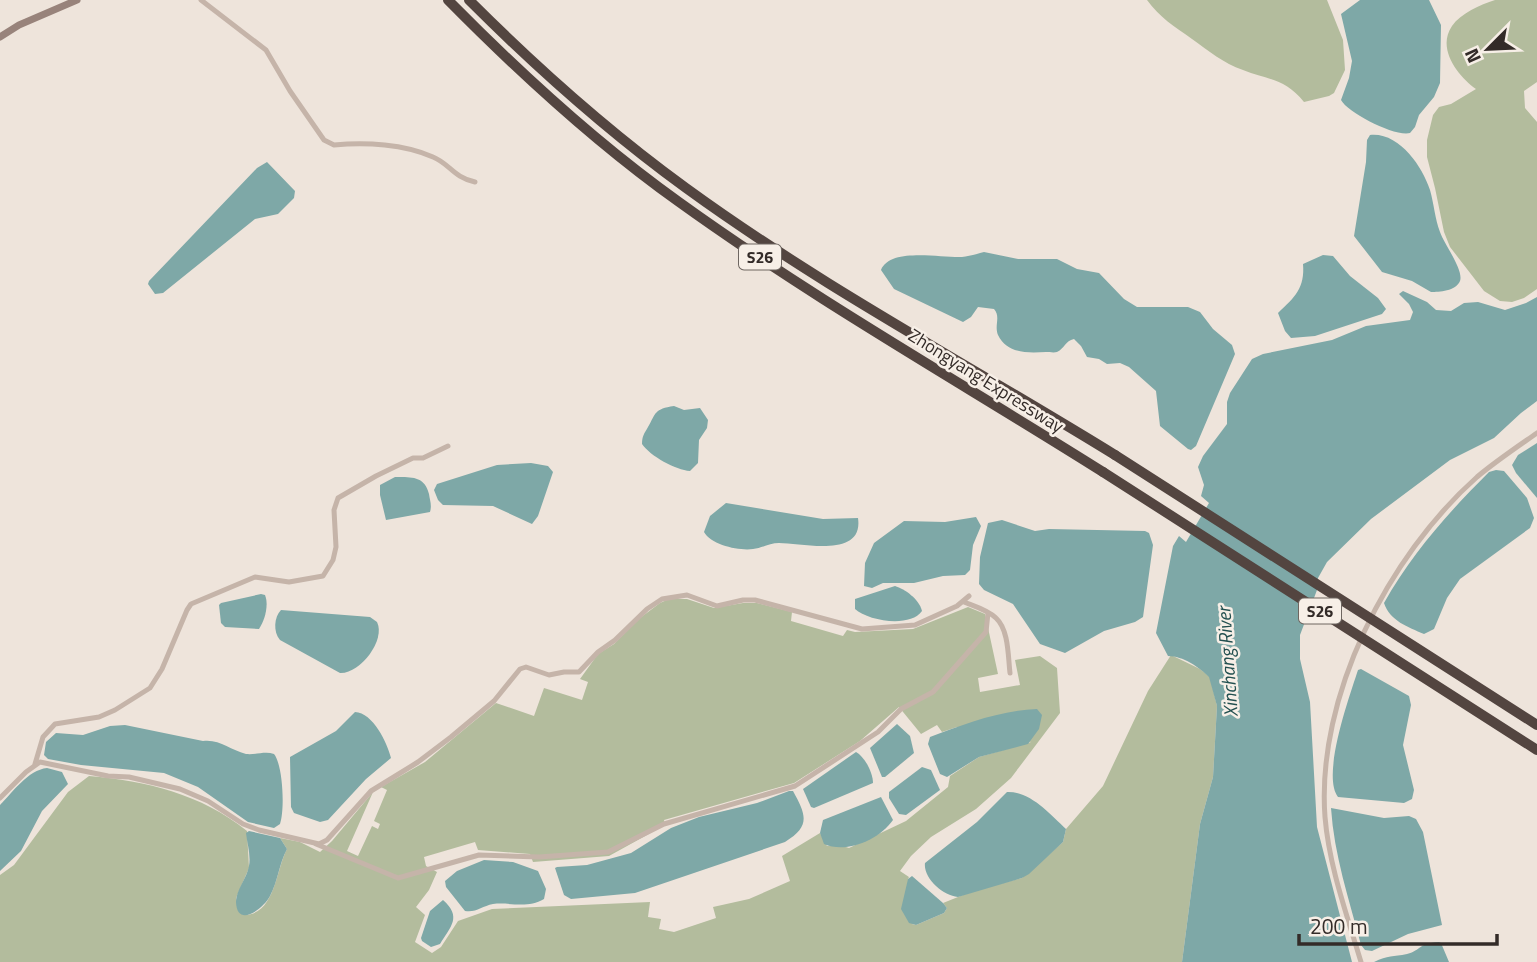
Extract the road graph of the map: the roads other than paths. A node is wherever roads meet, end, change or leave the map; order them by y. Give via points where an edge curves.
1 (77, 0) edge
2 (201, 0) edge
3 (448, 0) edge
4 (469, 0) edge
5 (0, 37) edge
6 (475, 183) dead end
7 (1537, 433) edge
8 (448, 446) dead end
9 (988, 613) junction
10 (1010, 673) dead end
11 (1537, 725) edge
12 (1537, 750) edge
13 (35, 764) junction
14 (0, 798) edge
15 (316, 844) junction
16 (1361, 962) edge

1 - 5 street
2 - 6 street via 265,50 329,143 417,152 434,157 459,177
3 - 12 highway, Zhongyang Expressway / S26, bridge via 556,102 677,201 794,280
4 - 11 highway, Zhongyang Expressway / S26, bridge via 617,134 709,205 871,311 1115,454
7 - 16 street via 1477,477 1407,557 1381,597 1349,669 1326,756 1325,815 1332,860
8 - 13 street via 413,458 338,498 333,560 323,576 295,582 256,577 191,604 150,688 99,717 55,724 43,737
9 - 10 street via 1004,631
9 - 15 street via 986,632 933,692 901,709 878,732 795,786 664,824 608,852 479,855 398,878
9 - 15 street via 967,599 915,625 862,629 755,600 717,606 687,595 662,599 579,672 549,675 520,669 494,701 418,762 371,791 327,840
13 - 14 street
13 - 15 street via 180,789 243,824

